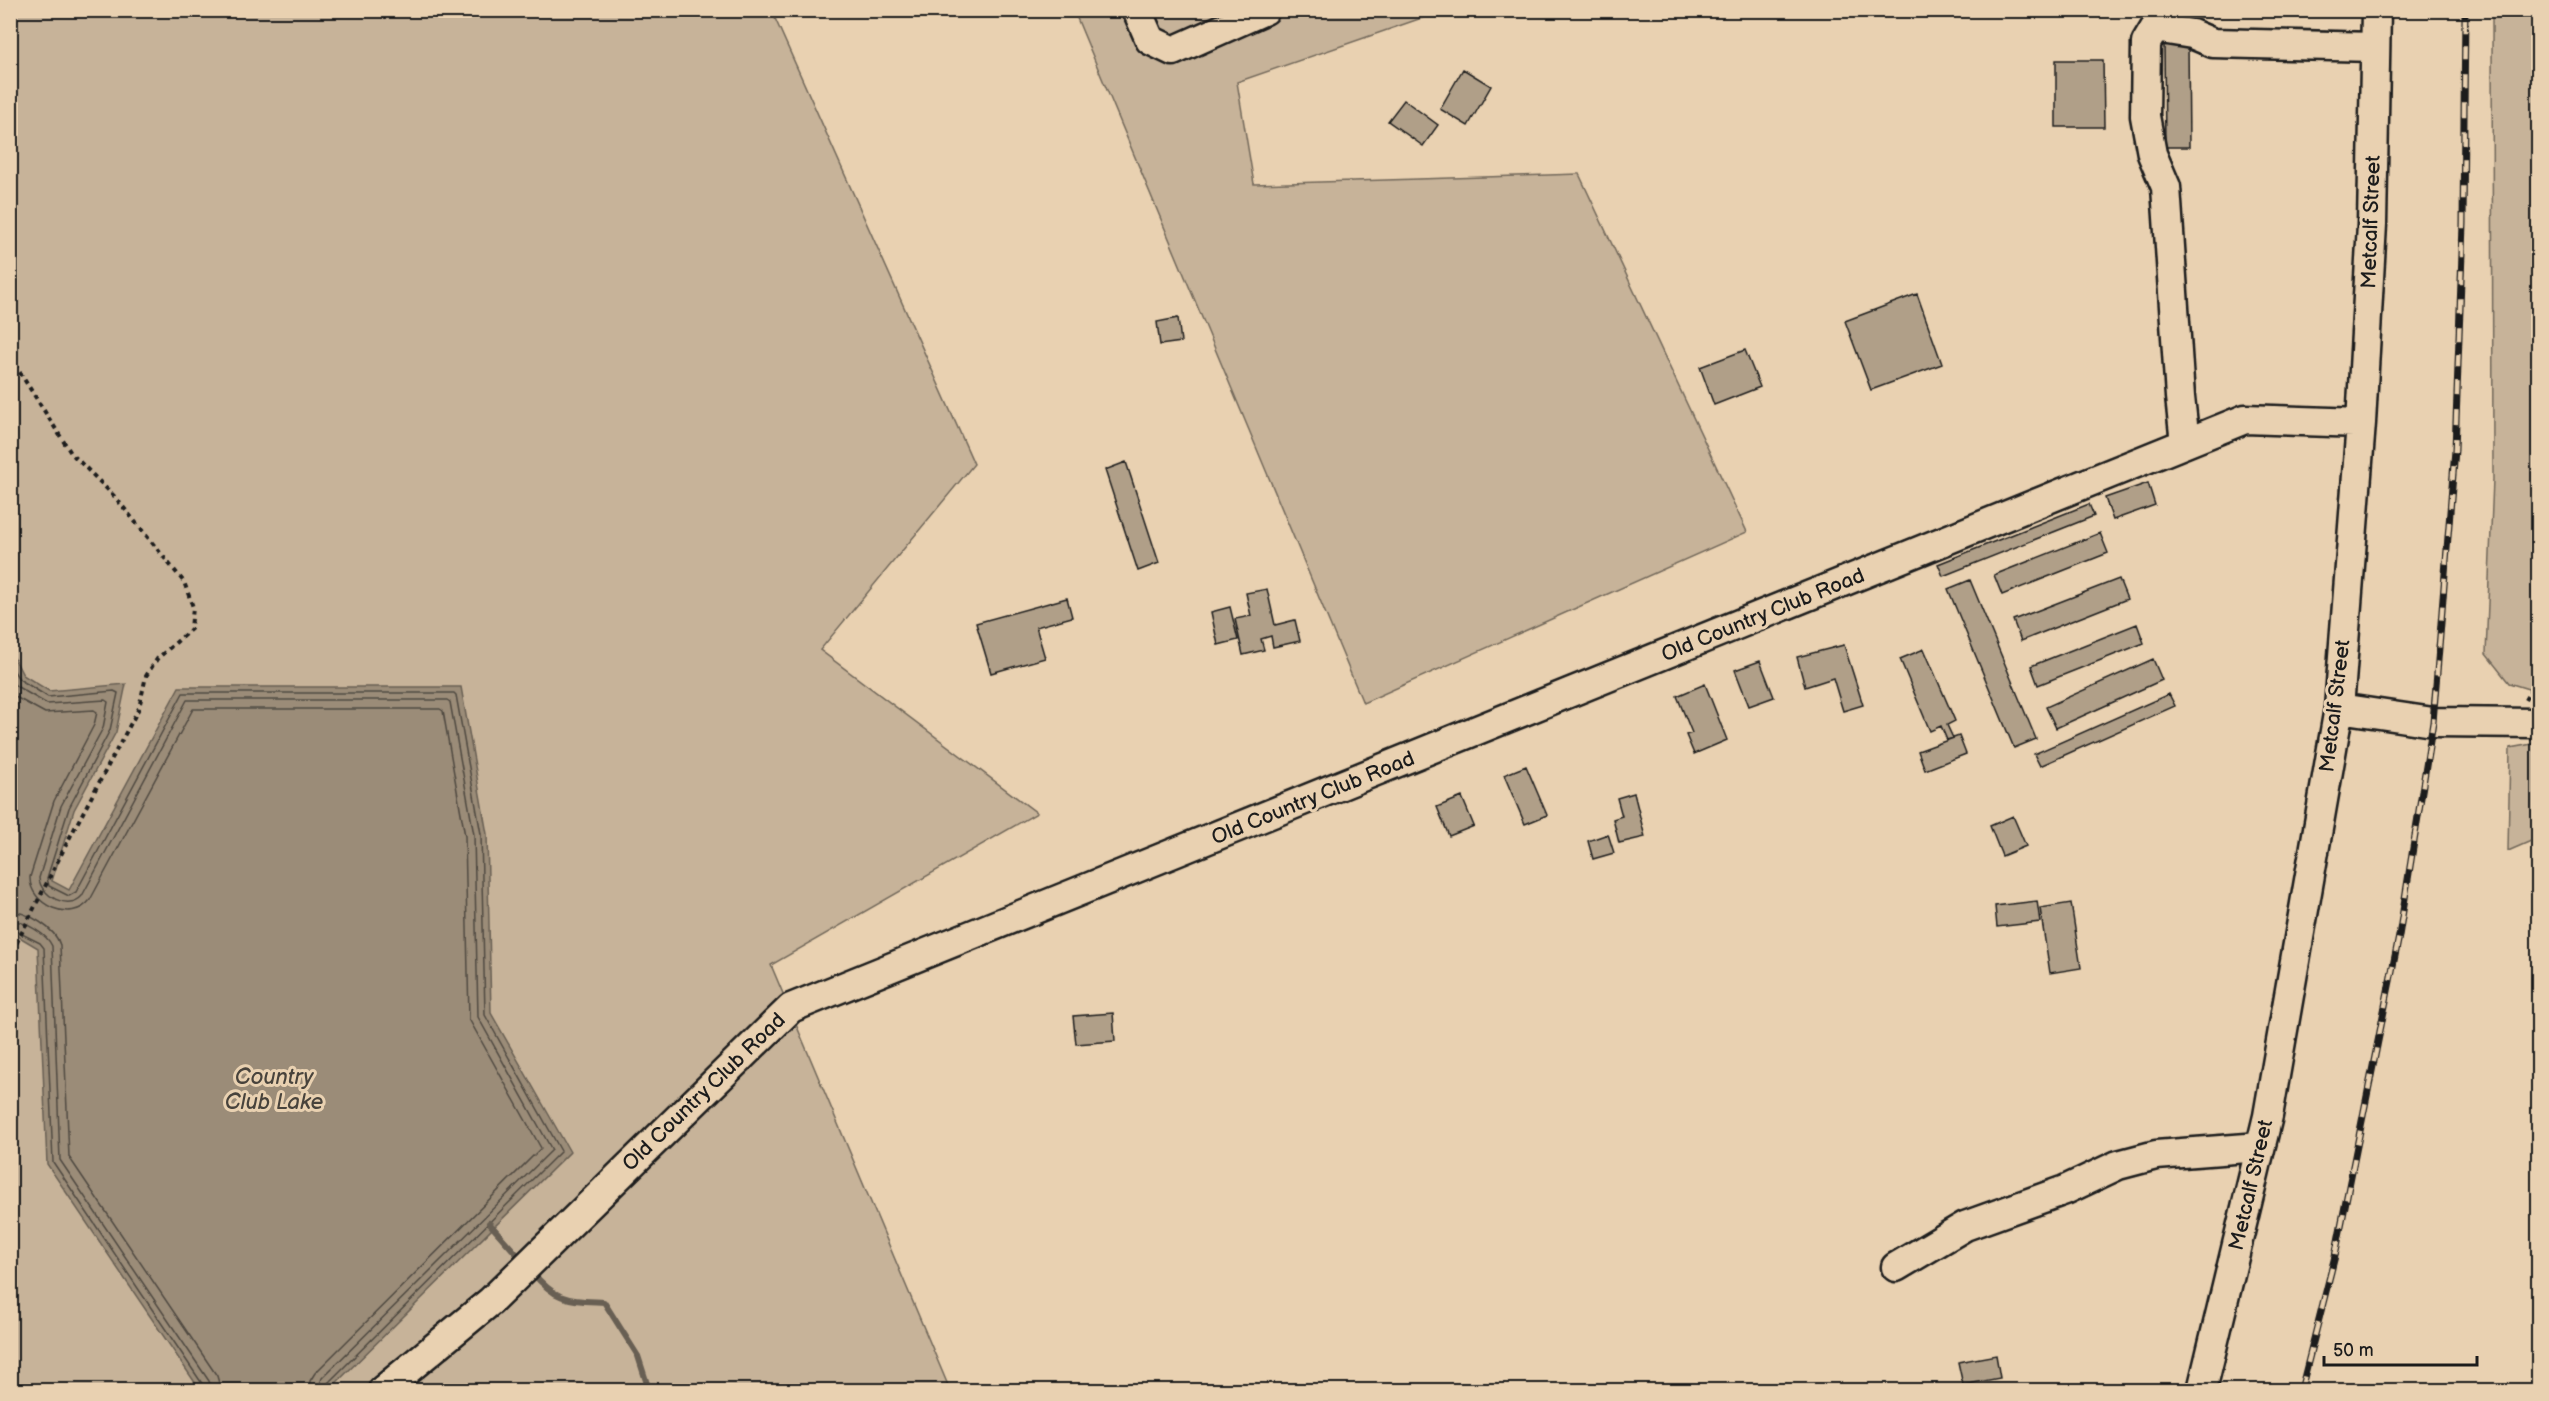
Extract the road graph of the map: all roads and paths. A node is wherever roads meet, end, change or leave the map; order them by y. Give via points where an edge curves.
1 (1137, 10) edge
2 (1265, 10) edge
3 (2376, 10) edge
4 (2375, 47) junction
5 (10, 357) edge
6 (2361, 423) junction
7 (2185, 443) junction
8 (2339, 708) junction
9 (2538, 723) edge
10 (10, 956) edge
11 (2260, 1147) junction
12 (1896, 1267) dead end
13 (383, 1390) edge
14 (2202, 1390) edge

1 - 2 street via 1150,40 1173,51
3 - 4 street, Metcalf Street
4 - 6 street, Metcalf Street via 2372,224
4 - 7 street via 2213,43 2192,34 2154,28 2146,43 2145,116 2152,154 2166,187
5 - 10 path via 70,453 115,498 184,582 193,607 191,629 157,659 146,676 139,708
6 - 7 street, Old Country Club Road via 2245,419
6 - 8 street, Metcalf Street
7 - 13 street, Old Country Club Road via 791,1008 491,1301
8 - 9 street via 2433,722
8 - 11 street, Metcalf Street
11 - 12 street via 2156,1155 2118,1165 2065,1190 1965,1226
11 - 14 street, Metcalf Street

